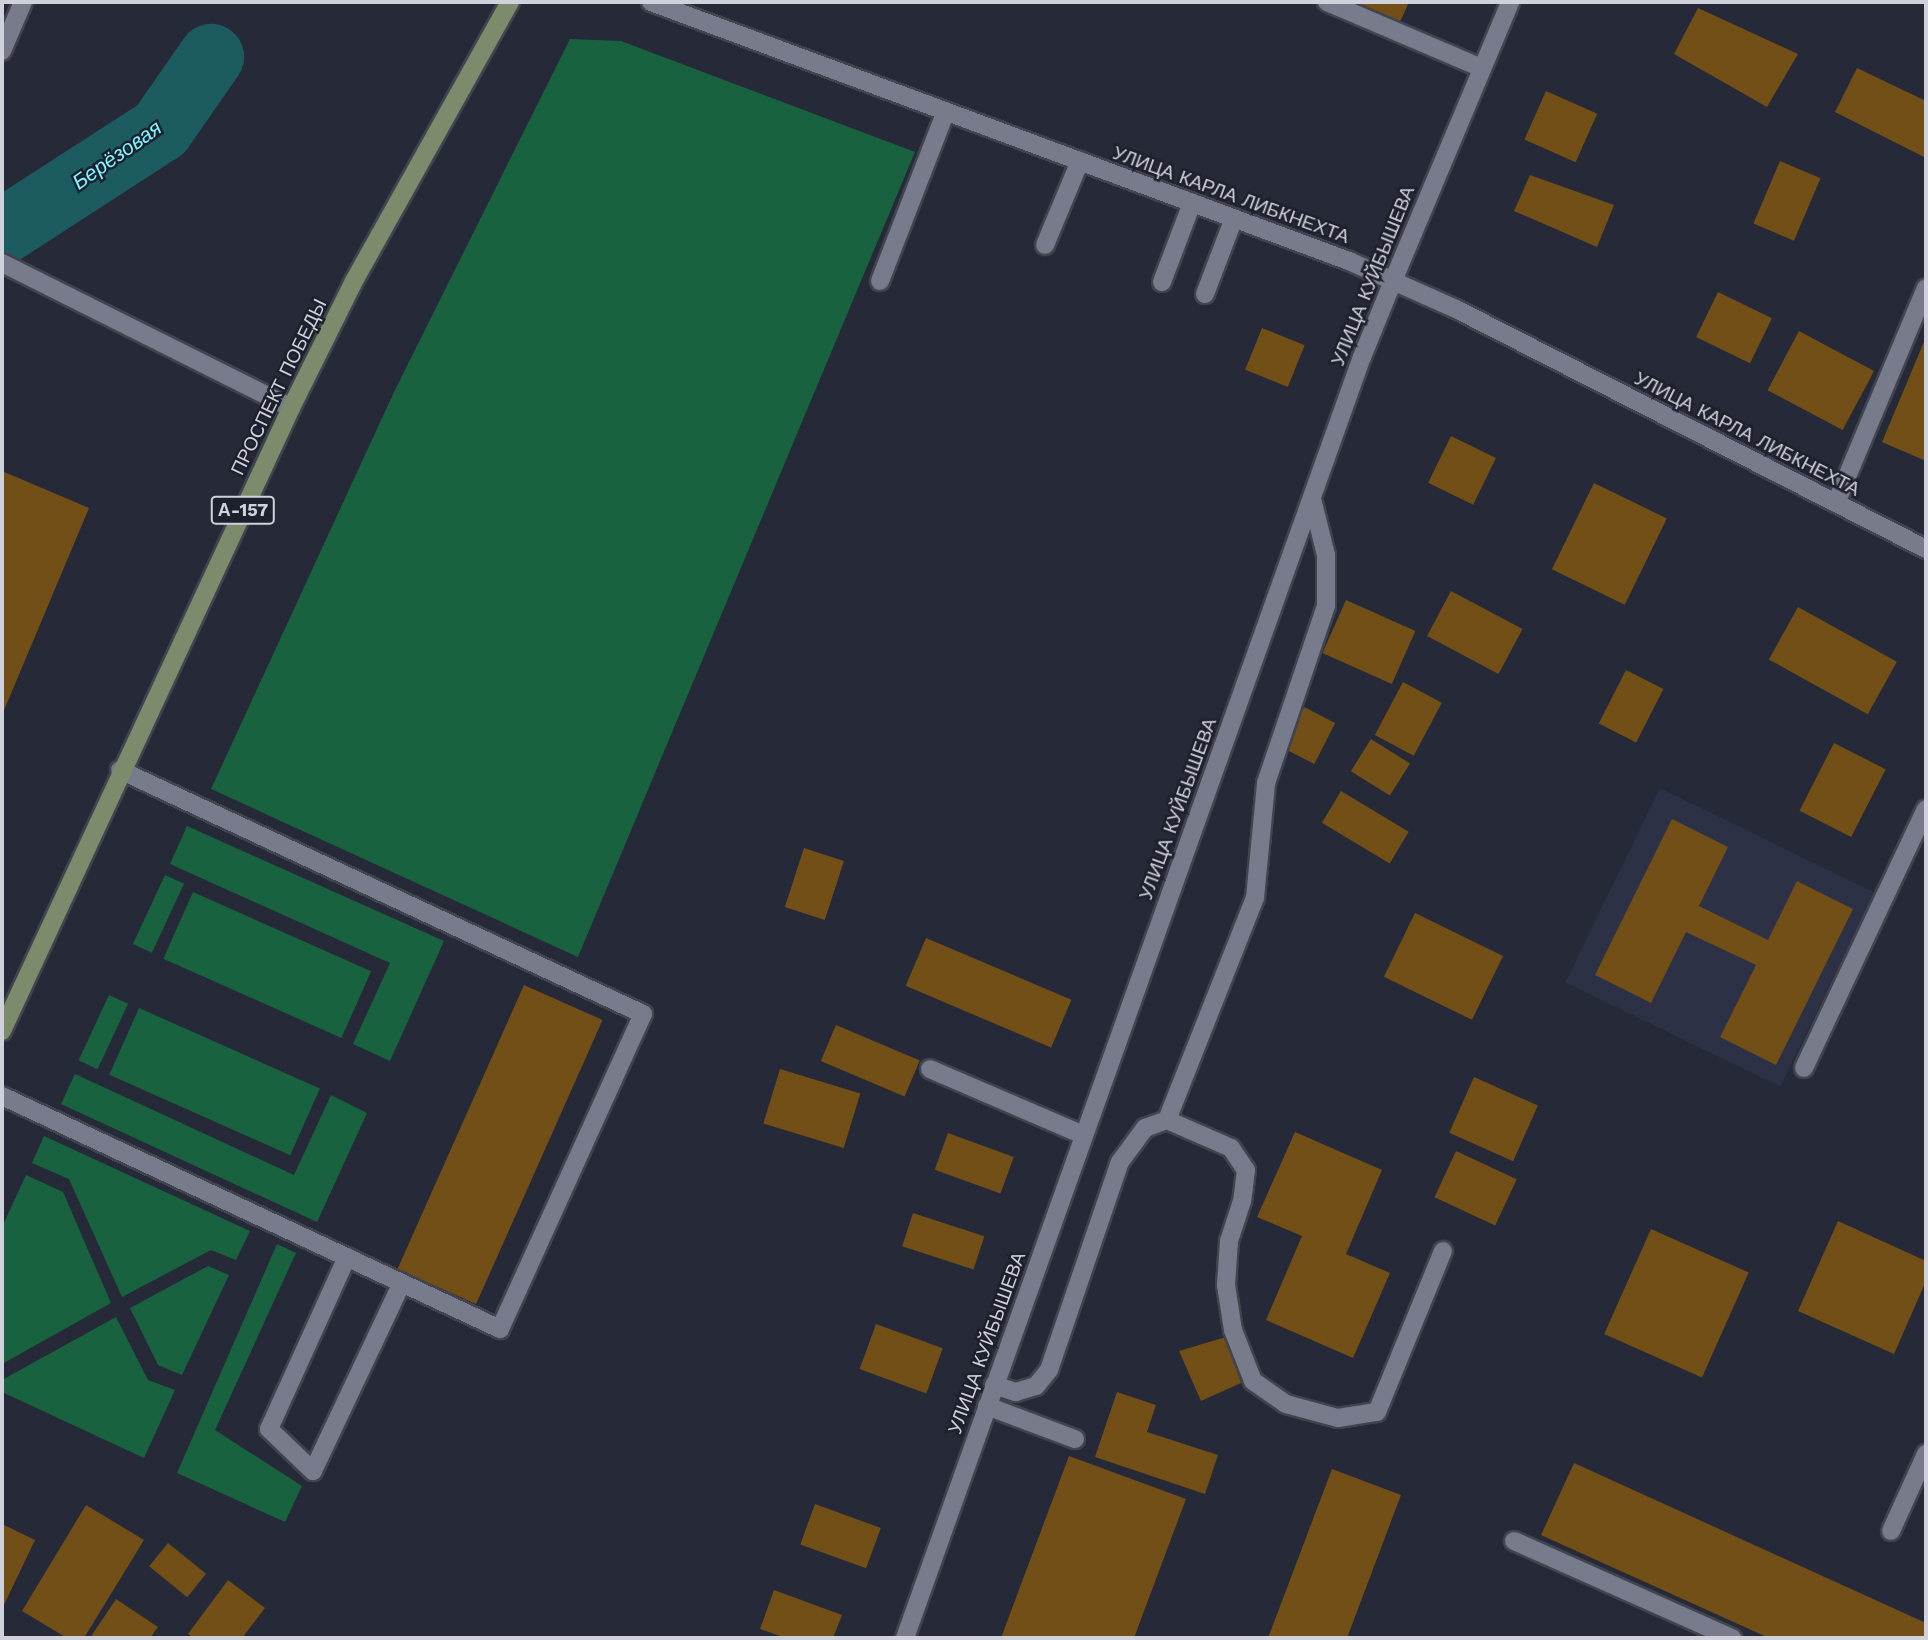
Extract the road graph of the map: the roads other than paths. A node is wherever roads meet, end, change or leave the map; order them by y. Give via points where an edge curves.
1 (23, 2) edge
2 (510, 2) edge
3 (651, 2) edge
4 (1327, 2) edge
5 (1510, 2) edge
6 (2, 51) edge
7 (1482, 68) junction
8 (946, 111) junction
9 (1080, 161) junction
10 (1192, 203) junction
11 (1234, 218) junction
12 (1045, 246) dead end
13 (2, 263) edge
14 (880, 281) dead end
15 (1393, 281) junction
16 (1162, 282) dead end
17 (1926, 288) edge
18 (1205, 294) dead end
19 (291, 408) junction
20 (1312, 499) junction
21 (1836, 503) junction
22 (1926, 549) edge
23 (120, 769) junction
24 (1926, 809) edge
25 (2, 1031) edge
26 (1804, 1068) dead end
27 (930, 1069) dead end
28 (2, 1096) edge
29 (1167, 1120) junction
30 (1083, 1135) junction
31 (1443, 1251) dead end
32 (347, 1257) junction
33 (402, 1283) junction
34 (994, 1385) junction
35 (986, 1406) junction
36 (1075, 1439) dead end
37 (1926, 1454) edge
38 (1891, 1531) dead end
39 (1514, 1541) dead end
40 (905, 1638) edge
41 (1732, 1638) edge

1 - 6 street
2 - 19 main road, ПРОСПЕКТ ПОБЕДЫ / А-157 via 354,281
3 - 8 street, УЛИЦА КАРЛА ЛИБКНЕХТА
4 - 7 street
5 - 7 street, УЛИЦА КУЙБЫШЕВА
7 - 15 street, УЛИЦА КУЙБЫШЕВА
8 - 9 street, УЛИЦА КАРЛА ЛИБКНЕХТА
8 - 14 street
9 - 10 street, УЛИЦА КАРЛА ЛИБКНЕХТА
9 - 12 street
10 - 11 street, УЛИЦА КАРЛА ЛИБКНЕХТА
10 - 16 street
11 - 15 street, УЛИЦА КАРЛА ЛИБКНЕХТА
11 - 18 street
13 - 19 street
15 - 20 street, УЛИЦА КУЙБЫШЕВА
15 - 21 street, УЛИЦА КАРЛА ЛИБКНЕХТА
17 - 21 street
19 - 23 main road, ПРОСПЕКТ ПОБЕДЫ / А-157
20 - 29 street via 1326,555 1326,607 1266,783 1255,898
20 - 30 street, УЛИЦА КУЙБЫШЕВА
21 - 22 street, УЛИЦА КАРЛА ЛИБКНЕХТА
23 - 25 main road, ПРОСПЕКТ ПОБЕДЫ / А-157
23 - 33 street via 643,1014 500,1329
24 - 26 street
27 - 30 street
28 - 32 street
29 - 31 street via 1231,1148 1245,1170 1242,1201 1229,1241 1226,1285 1233,1330 1253,1381 1286,1404 1338,1418 1377,1412
29 - 34 street via 1145,1128 1120,1162 1049,1370 1036,1386 1016,1392
30 - 34 street, УЛИЦА КУЙБЫШЕВА
32 - 33 street
32 - 33 street via 269,1429 313,1471
34 - 35 street, УЛИЦА КУЙБЫШЕВА
35 - 36 street
35 - 40 street, УЛИЦА КУЙБЫШЕВА
37 - 38 street
39 - 41 street

